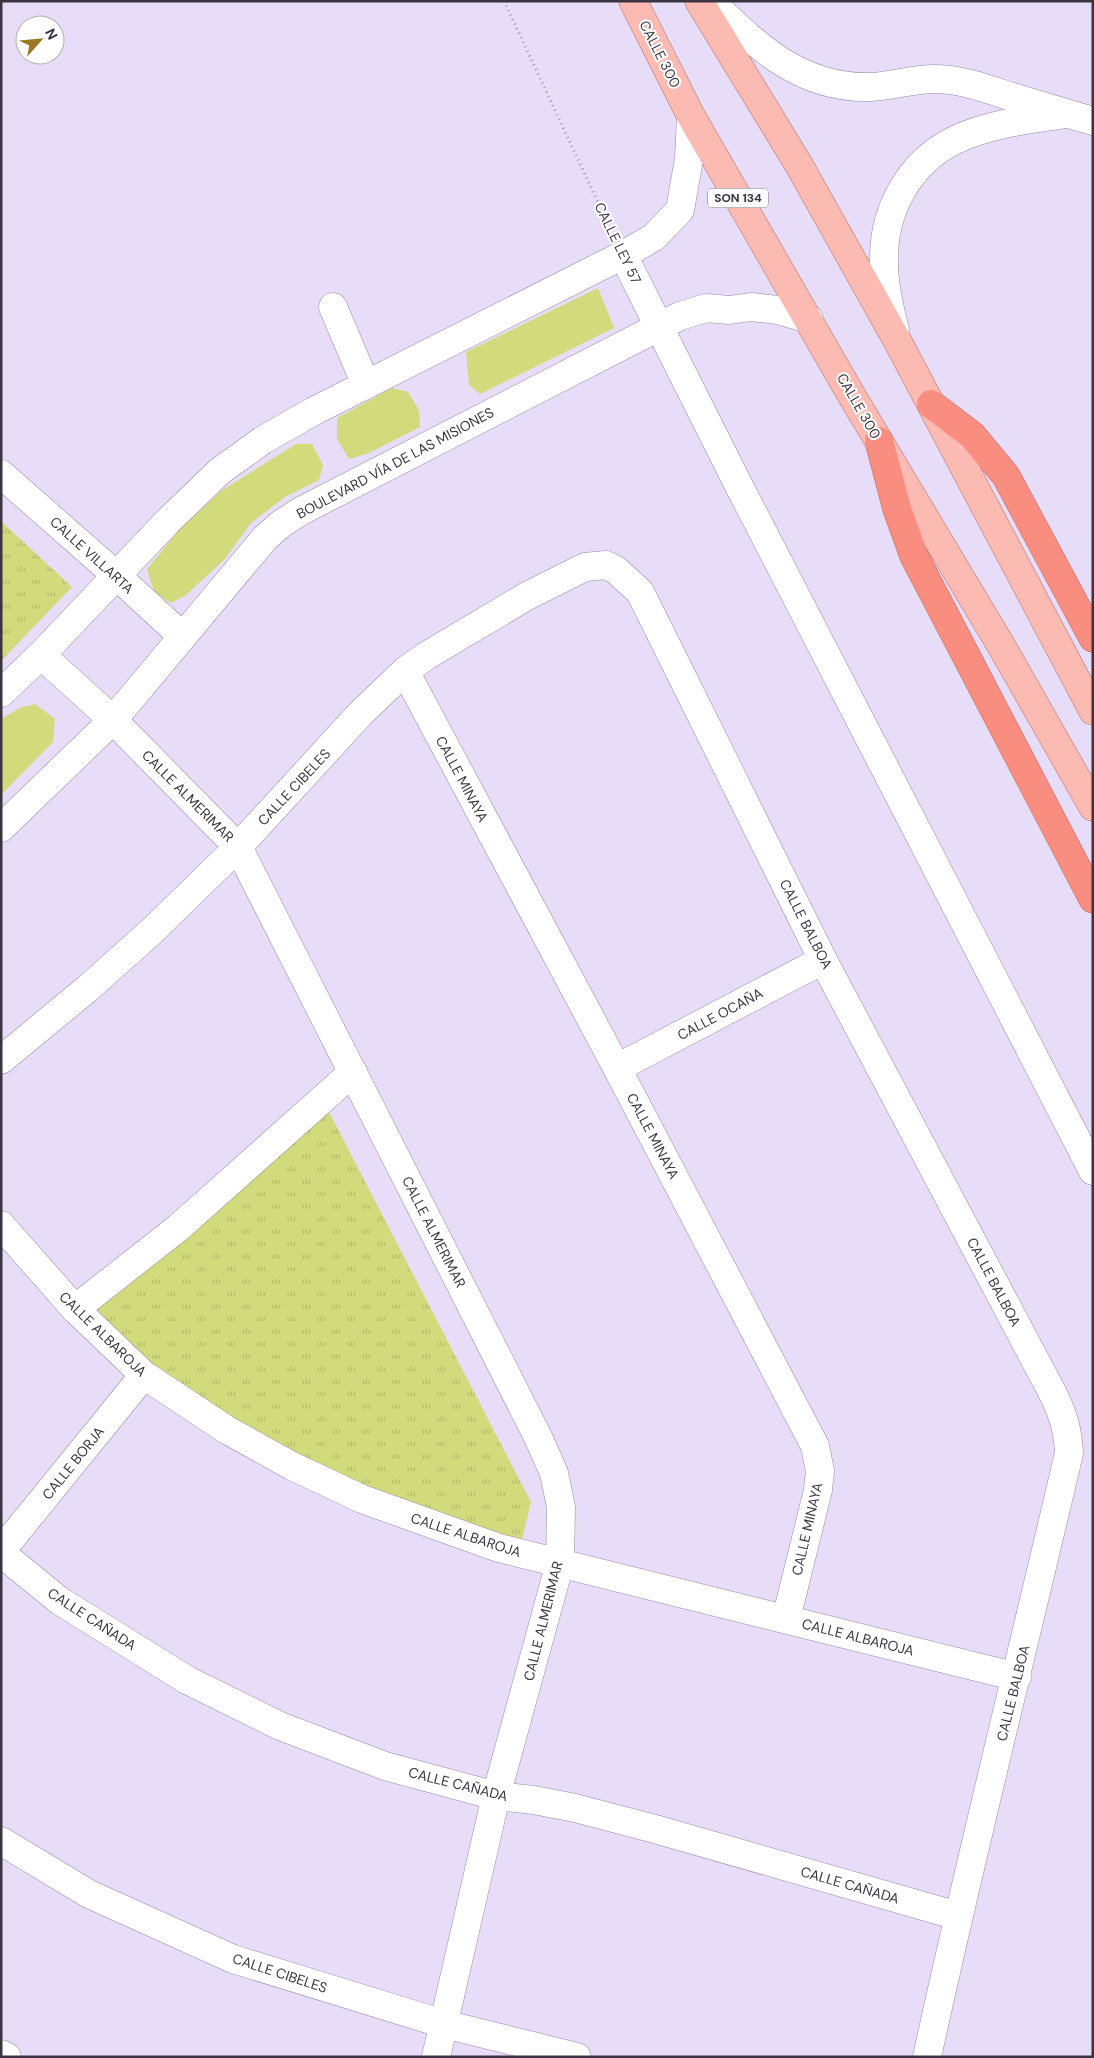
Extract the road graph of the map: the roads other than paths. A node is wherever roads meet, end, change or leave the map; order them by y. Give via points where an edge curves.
1 (633, 1) edge
2 (699, 1) edge
3 (710, 1) edge
4 (691, 116) junction
5 (1080, 117) edge
6 (623, 255) junction
7 (333, 307) dead end
8 (809, 318) junction
9 (659, 326) junction
10 (898, 342) junction
11 (366, 385) junction
12 (931, 404) junction
13 (880, 441) junction
14 (5, 482) edge
15 (616, 570) joint
16 (117, 576) junction
17 (182, 636) junction
18 (1093, 638) edge
19 (41, 655) junction
20 (405, 671) junction
21 (1, 693) edge
22 (1093, 712) edge
23 (112, 720) junction
24 (1093, 807) edge
25 (1, 828) edge
26 (238, 846) junction
27 (1093, 899) edge
28 (823, 960) junction
29 (1, 1060) edge
30 (617, 1068) junction
31 (353, 1072) junction
32 (1093, 1171) edge
33 (1, 1225) edge
34 (75, 1309) junction
35 (144, 1375) junction
36 (1, 1552) edge
37 (560, 1563) junction
38 (786, 1619) junction
39 (1017, 1677) junction
40 (496, 1796) junction
41 (1, 1842) edge
42 (958, 1916) junction
43 (444, 2024) junction
44 (1, 2054) edge
45 (7, 2057) edge
46 (436, 2057) edge
47 (577, 2057) edge
48 (927, 2057) edge

1 - 4 main road, CALLE 300 / SON 134
2 - 10 main road via 799,165
3 - 5 street via 776,60 817,79 868,87 934,79 972,84
4 - 6 street via 689,159 680,210 654,238
4 - 8 main road, CALLE 300 / SON 134
5 - 10 street via 1026,119 953,141 926,160 903,184 888,220 884,256 887,297
6 - 9 street, CALLE LEY 57
6 - 11 street
7 - 11 street
8 - 9 street, BOULEVARD VÍA DE LAS MISIONES via 751,307 729,310 706,308
8 - 13 main road, CALLE 300 / SON 134
9 - 17 street, BOULEVARD VÍA DE LAS MISIONES via 301,511 265,538
9 - 32 street, CALLE LEY 57
10 - 12 main road
11 - 16 street via 263,440 227,466 169,520
12 - 18 highway via 972,435 1006,476
12 - 22 main road
13 - 24 main road, CALLE 300
13 - 27 highway via 897,509 914,556
14 - 16 street, CALLE VILLARTA
15 - 20 street, CALLE CIBELES via 606,566 585,567 494,615
15 - 28 street, CALLE BALBOA via 640,592 649,608
16 - 17 street, CALLE VILLARTA
16 - 19 street
17 - 23 street, BOULEVARD VÍA DE LAS MISIONES
19 - 21 street
19 - 23 street, CALLE ALMERIMAR
20 - 26 street, CALLE CIBELES via 360,714
20 - 30 street, CALLE MINAYA
23 - 25 street, BOULEVARD VÍA DE LAS MISIONES
23 - 26 street, CALLE ALMERIMAR
26 - 29 street, CALLE CIBELES via 152,931
26 - 31 street, CALLE ALMERIMAR
28 - 30 street, CALLE OCAÑA
28 - 39 street, CALLE BALBOA via 1051,1390 1068,1431 1069,1453
30 - 38 street, CALLE MINAYA via 815,1446 820,1471 818,1490
31 - 34 street via 178,1228
31 - 37 street, CALLE ALMERIMAR via 554,1473 561,1507
33 - 34 street, CALLE ALBAROJA
34 - 35 street, CALLE ALBAROJA
35 - 36 street, CALLE BORJA
35 - 37 street, CALLE ALBAROJA via 227,1430 362,1499 500,1548
36 - 40 street, CALLE CAÑADA via 60,1601 186,1680 280,1726 385,1766
37 - 38 street, CALLE ALBAROJA
37 - 40 street, CALLE ALMERIMAR
38 - 39 street, CALLE ALBAROJA
39 - 42 street, CALLE BALBOA
40 - 42 street, CALLE CAÑADA via 575,1808
40 - 43 street, CALLE ALMERIMAR
41 - 43 street, CALLE CIBELES via 89,1894 233,1958
42 - 48 street, CALLE BALBOA
43 - 46 street, CALLE ALMERIMAR
43 - 47 street, CALLE CIBELES
44 - 45 street

